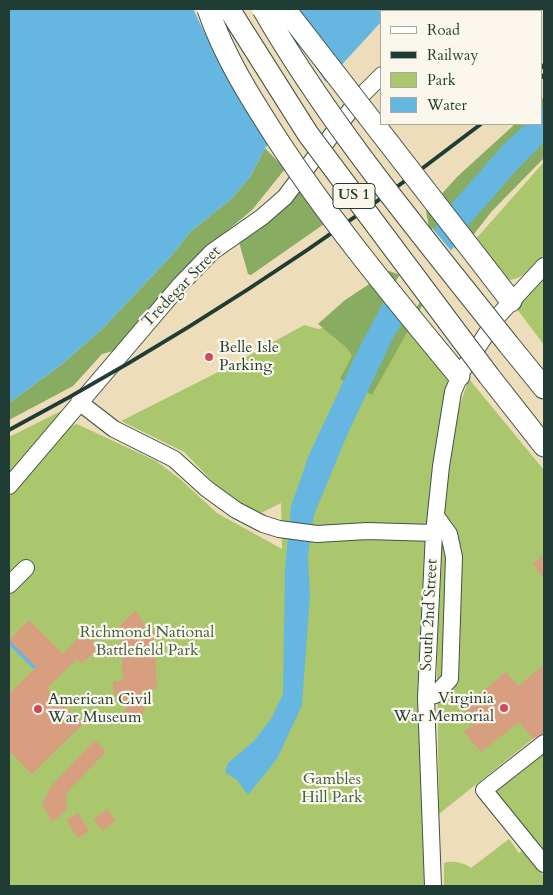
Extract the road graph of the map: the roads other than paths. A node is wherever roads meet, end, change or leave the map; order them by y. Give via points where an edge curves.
1 (208, 9) edge
2 (229, 9) edge
3 (263, 9) edge
4 (285, 9) edge
5 (380, 77) edge
6 (544, 266) edge
7 (511, 301) junction
8 (459, 376) junction
9 (544, 388) edge
10 (79, 402) junction
11 (544, 446) edge
12 (9, 486) edge
13 (436, 516) junction
14 (434, 533) junction
15 (26, 568) dead end
16 (9, 585) edge
17 (426, 698) junction
18 (544, 743) edge
19 (544, 864) edge
20 (433, 886) edge

1 - 8 main road, bridge via 232,67 297,169 382,283
2 - 11 main road, US 1, bridge via 308,134
3 - 9 main road, US 1, bridge via 333,117 434,251
4 - 7 main road, bridge
5 - 10 street, Tredegar Street via 361,96 285,197 212,252
6 - 7 street, South 2nd Street
7 - 8 street, South 2nd Street
8 - 13 street, South 2nd Street via 452,399
10 - 12 street, Tredegar Street
10 - 14 street via 114,429 174,459 206,489 251,520 279,529 316,534 367,531
13 - 14 street, South 2nd Street
13 - 17 street via 449,534 454,556 450,679 435,695
14 - 17 street, South 2nd Street
15 - 16 street
17 - 20 street, South 2nd Street
18 - 19 street via 484,790

